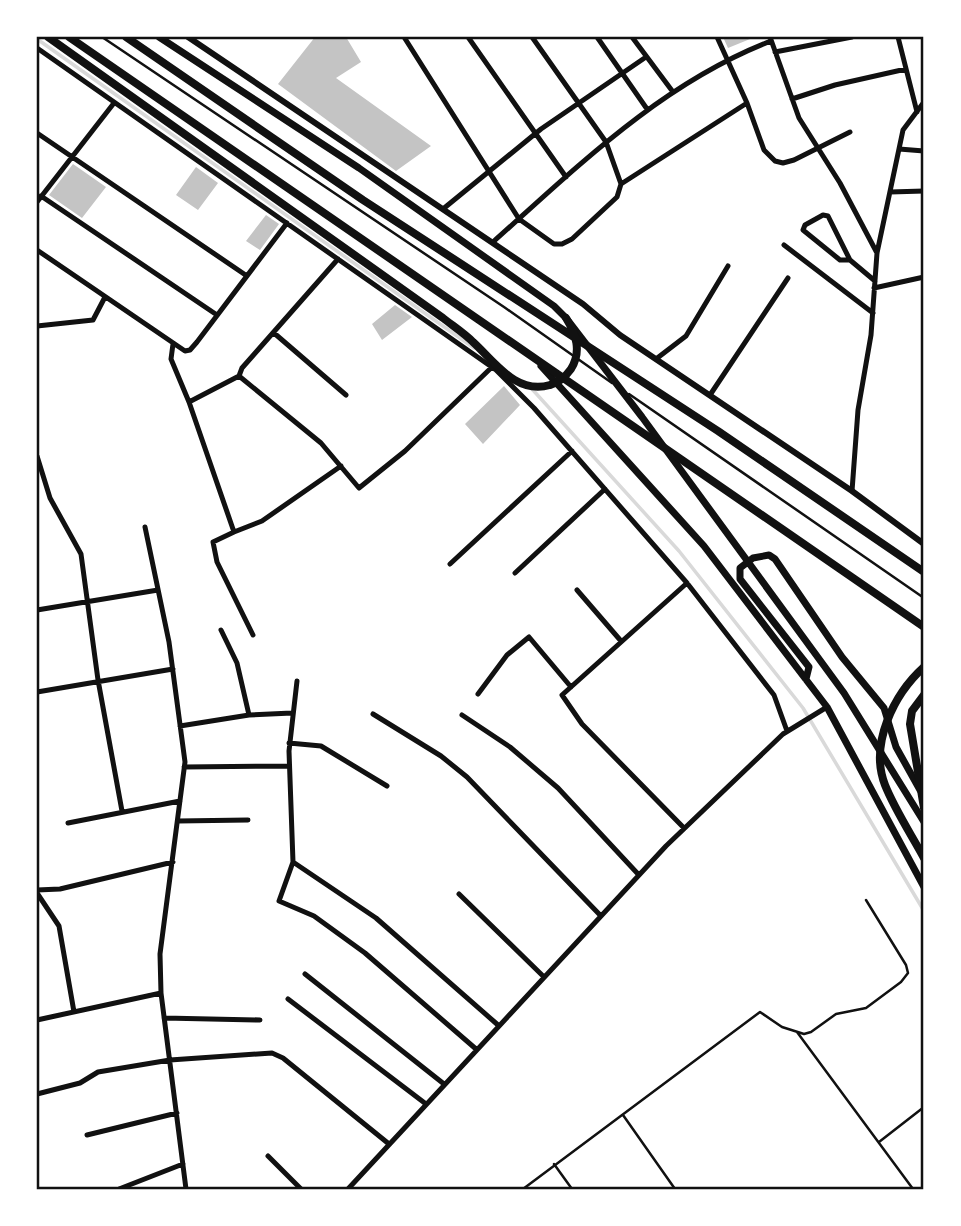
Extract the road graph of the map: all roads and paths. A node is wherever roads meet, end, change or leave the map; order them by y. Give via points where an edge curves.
1 (48, 37) edge
2 (69, 37) edge
3 (102, 37) edge
4 (126, 37) edge
5 (159, 37) edge
6 (188, 37) edge
7 (404, 37) edge
8 (468, 37) edge
9 (532, 37) edge
10 (597, 37) edge
11 (632, 37) edge
12 (717, 37) edge
13 (852, 37) edge
14 (898, 37) edge
15 (771, 39) edge
16 (37, 48) edge
17 (775, 52) junction
18 (646, 57) junction
19 (729, 61) junction
20 (906, 69) junction
21 (622, 73) junction
22 (673, 92) junction
23 (792, 99) junction
24 (924, 102) edge
25 (114, 103) junction
26 (747, 103) junction
27 (578, 104) junction
28 (647, 109) junction
29 (917, 112) junction
30 (850, 132) dead end
31 (37, 133) edge
32 (535, 134) junction
33 (606, 142) junction
34 (818, 149) junction
35 (899, 149) junction
36 (924, 151) edge
37 (71, 157) junction
38 (488, 172) junction
39 (566, 177) junction
40 (621, 184) junction
41 (924, 191) edge
42 (890, 192) junction
43 (41, 196) junction
44 (37, 202) edge
45 (443, 209) junction
46 (519, 219) junction
47 (287, 223) junction
48 (493, 242) junction
49 (784, 245) dead end
50 (37, 250) edge
51 (877, 253) junction
52 (338, 259) junction
53 (850, 260) junction
54 (728, 266) dead end
55 (247, 276) junction
56 (924, 277) edge
57 (788, 278) dead end
58 (875, 284) junction
59 (105, 298) junction
60 (873, 313) junction
61 (217, 315) junction
62 (566, 318) junction
63 (37, 326) edge
64 (274, 333) junction
65 (173, 343) junction
66 (534, 358) junction
67 (656, 359) junction
68 (492, 367) junction
69 (239, 376) junction
70 (346, 395) dead end
71 (709, 395) junction
72 (190, 402) junction
73 (572, 451) junction
74 (37, 456) edge
75 (341, 466) junction
76 (605, 489) junction
77 (852, 491) junction
78 (145, 527) dead end
79 (234, 532) junction
80 (924, 544) edge
81 (450, 564) dead end
82 (924, 572) edge
83 (515, 573) dead end
84 (687, 583) junction
85 (158, 590) junction
86 (577, 590) dead end
87 (924, 598) edge
88 (87, 601) junction
89 (37, 610) edge
90 (924, 627) edge
91 (221, 630) dead end
92 (253, 635) dead end
93 (621, 641) junction
94 (924, 667) edge
95 (173, 669) junction
96 (806, 679) junction
97 (98, 680) junction
98 (297, 681) dead end
99 (571, 687) junction
100 (37, 692) edge
101 (478, 694) dead end
102 (924, 695) edge
103 (827, 706) junction
104 (292, 713) junction
105 (373, 714) dead end
106 (249, 715) junction
107 (462, 715) dead end
108 (180, 726) junction
109 (787, 731) junction
110 (289, 743) junction
111 (289, 766) junction
112 (184, 767) junction
113 (387, 786) dead end
114 (922, 793) junction
115 (180, 801) junction
116 (924, 808) edge
117 (122, 811) junction
118 (248, 820) dead end
119 (178, 821) junction
120 (924, 822) edge
121 (68, 823) dead end
122 (684, 828) junction
123 (924, 858) edge
124 (173, 862) junction
125 (293, 862) junction
126 (639, 874) junction
127 (924, 887) edge
128 (37, 891) edge
129 (459, 894) dead end
130 (866, 900) dead end
131 (600, 915) junction
132 (304, 974) dead end
133 (543, 976) junction
134 (161, 993) junction
135 (288, 999) dead end
136 (74, 1012) junction
137 (164, 1018) junction
138 (37, 1020) edge
139 (260, 1020) dead end
140 (498, 1025) junction
141 (797, 1032) junction
142 (476, 1049) junction
143 (170, 1060) junction
144 (444, 1084) junction
145 (37, 1094) edge
146 (426, 1104) junction
147 (924, 1107) edge
148 (177, 1113) junction
149 (623, 1115) junction
150 (87, 1135) dead end
151 (879, 1143) junction
152 (389, 1144) junction
153 (268, 1156) dead end
154 (183, 1164) junction
155 (554, 1164) junction
156 (119, 1189) edge
157 (186, 1189) edge
158 (301, 1189) edge
159 (348, 1189) edge
160 (523, 1189) edge
161 (572, 1189) edge
162 (675, 1189) edge
163 (913, 1189) edge

1 - 62 main road via 443,318 523,386 554,384 574,363 576,334
2 - 66 main road
3 - 87 lane via 504,307
4 - 82 main road
5 - 62 main road via 359,168
6 - 45 street
7 - 38 street
8 - 32 street
9 - 27 street
10 - 21 street
11 - 18 street
12 - 19 street
13 - 17 street
14 - 20 street
15 - 17 street
15 - 19 street
16 - 25 street
17 - 23 street
18 - 21 street
18 - 22 street
19 - 22 street
19 - 26 street
20 - 23 street
20 - 29 street
21 - 27 street
21 - 28 street
22 - 28 street
23 - 34 street
24 - 29 street
25 - 37 street
25 - 47 street
26 - 34 street via 764,150 775,161 783,163
26 - 40 street
27 - 32 street
27 - 33 street
28 - 33 street
29 - 35 street via 903,130
30 - 34 street
31 - 37 street
32 - 38 street
32 - 39 street
33 - 39 street
33 - 40 street
34 - 51 street
35 - 36 street
35 - 42 street
37 - 43 street
37 - 55 street
38 - 45 street
38 - 46 street
39 - 46 street
40 - 46 street via 617,197 562,244 554,244
41 - 42 street
42 - 51 street
43 - 44 street
43 - 61 street
45 - 48 street
46 - 48 street
47 - 52 street
47 - 55 street
48 - 67 street
49 - 60 street
50 - 59 street
51 - 58 street
52 - 64 street
52 - 68 street
53 - 53 street via 828,216 805,225 803,230 840,260
53 - 58 street
54 - 67 street via 686,336
55 - 61 street
56 - 58 street
57 - 71 street
58 - 60 street
59 - 63 street via 93,320
59 - 65 street
60 - 77 street via 858,410
61 - 65 street via 190,349 185,351
62 - 120 main road via 867,727
64 - 69 street
64 - 70 street
65 - 72 street via 171,359
66 - 90 main road
66 - 96 main road via 704,546
67 - 71 street
68 - 73 street
68 - 75 street via 405,451 359,488
69 - 72 street
69 - 75 street via 321,443
71 - 77 street
72 - 79 street
73 - 76 street
73 - 81 street
74 - 88 street via 50,498 81,554
75 - 79 street via 262,522
76 - 83 street
76 - 84 street
77 - 80 street
78 - 85 street
79 - 92 street via 213,542 217,562
84 - 93 street
84 - 109 street via 775,695
85 - 88 street
85 - 95 street
86 - 93 street
88 - 89 street
88 - 97 street
91 - 106 street via 237,663
93 - 99 street
94 - 123 main road via 910,680 884,725 881,764 884,783
95 - 97 street
95 - 108 street
96 - 103 main road
96 - 114 main road via 809,667 740,579 740,568 753,558 769,555 779,564 842,657 879,701
97 - 100 street
97 - 117 street
98 - 104 street
99 - 101 street via 528,637
99 - 122 street via 562,695 582,724
102 - 114 main road via 912,711 910,724
103 - 109 street
103 - 127 main road
104 - 106 street
104 - 110 street
105 - 131 street via 467,777
106 - 108 street
107 - 126 street via 510,747 558,788
108 - 112 street
109 - 122 street
110 - 111 street
110 - 113 street via 321,746
111 - 112 street
111 - 125 street
112 - 115 street
114 - 116 main road
115 - 117 street
115 - 119 street
117 - 121 street
118 - 119 street
119 - 124 street
122 - 126 street
124 - 128 street
124 - 134 street via 160,954
125 - 140 street via 376,918
125 - 142 street via 279,901 314,916 365,953
126 - 131 street
128 - 136 street via 59,926
129 - 133 street
130 - 141 lane via 908,973 866,1008 835,1014 811,1032
131 - 133 street
132 - 144 street
133 - 140 street
134 - 136 street
134 - 137 street
135 - 146 street
136 - 138 street
137 - 139 street
137 - 143 street
140 - 142 street
141 - 149 lane via 760,1012
141 - 151 lane
142 - 144 street
143 - 145 street via 98,1072 80,1083
143 - 148 street
143 - 152 street via 272,1053
144 - 146 street
146 - 152 street
147 - 151 lane
148 - 150 street
148 - 154 street
149 - 155 lane
149 - 162 lane
151 - 163 lane
152 - 159 street
153 - 158 street
154 - 156 street
154 - 157 street
155 - 160 lane
155 - 161 lane

